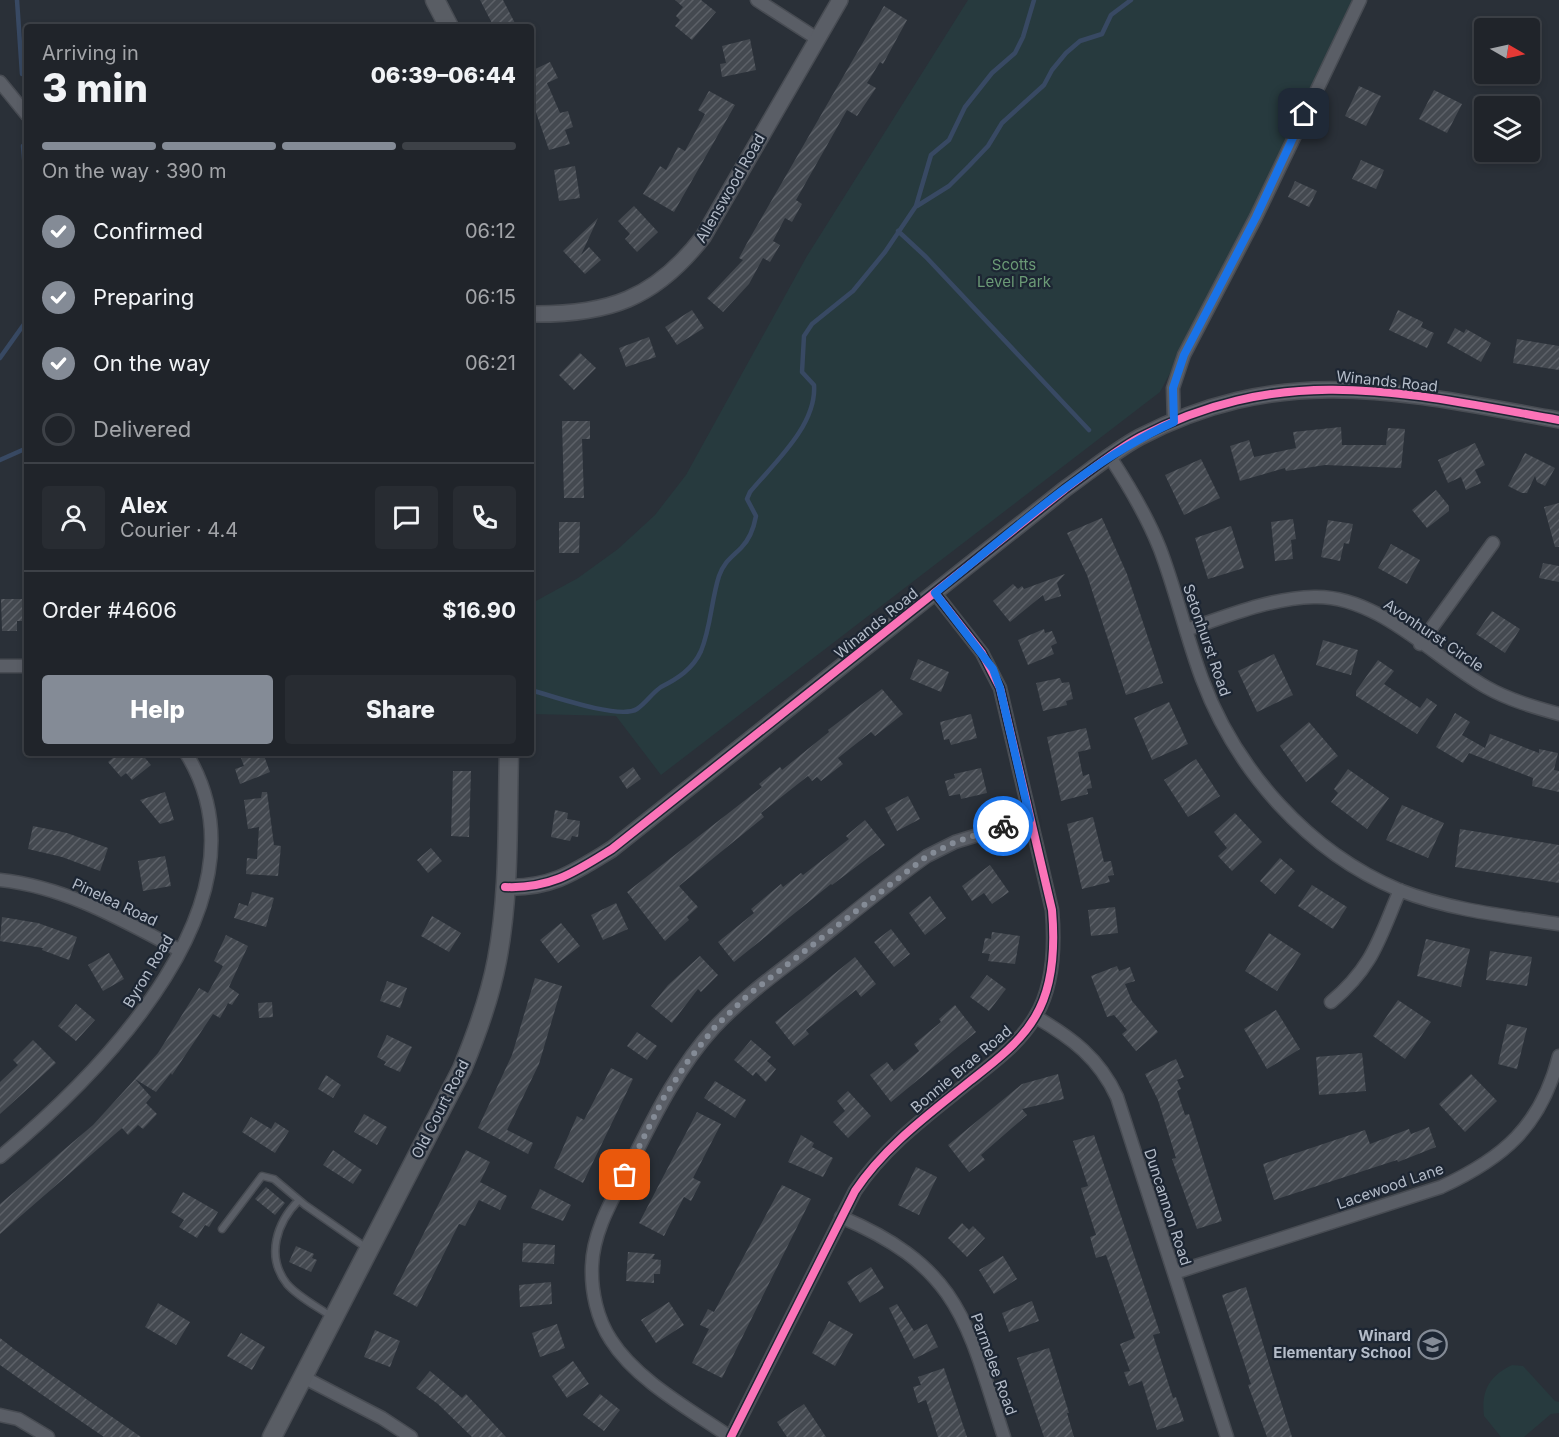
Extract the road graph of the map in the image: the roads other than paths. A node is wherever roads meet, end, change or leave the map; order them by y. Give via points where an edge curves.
1 (435, 0) edge
2 (757, 0) edge
3 (840, 0) edge
4 (1360, 0) edge
5 (447, 24) edge
6 (816, 38) junction
7 (0, 82) edge
8 (24, 111) edge
9 (534, 314) edge
10 (1559, 420) edge
11 (1174, 422) junction
12 (1110, 457) junction
13 (1493, 543) dead end
14 (935, 593) junction
15 (1186, 630) junction
16 (1420, 644) junction
17 (0, 666) edge
18 (24, 666) edge
19 (1559, 714) edge
20 (187, 756) edge
21 (509, 756) edge
22 (1030, 819) junction
23 (0, 880) edge
24 (506, 886) junction
25 (1400, 890) junction
26 (1559, 924) edge
27 (179, 950) junction
28 (1331, 1002) dead end
29 (1036, 1017) junction
30 (1559, 1056) edge
31 (0, 1157) edge
32 (299, 1200) junction
33 (841, 1217) junction
34 (222, 1229) dead end
35 (369, 1249) junction
36 (1174, 1273) junction
37 (333, 1318) junction
38 (303, 1377) junction
39 (0, 1415) edge
40 (48, 1437) edge
41 (272, 1437) edge
42 (411, 1437) edge
43 (730, 1437) edge
44 (1004, 1437) edge
45 (1227, 1437) edge

1 - 5 main road
2 - 6 street
3 - 6 street, Allenswood Road
4 - 11 street via 1256,217 1184,355 1173,388
6 - 9 street, Allenswood Road via 704,237 684,261 664,279 616,305 589,312
7 - 8 street
10 - 11 street, Winands Road via 1405,394 1327,388 1242,398
11 - 12 street, Winands Road
12 - 14 street, Winands Road
12 - 15 street, Setonhurst Road via 1160,549
13 - 16 street
14 - 22 street, Bonnie Brae Road via 993,669
14 - 24 street, Winands Road via 612,849 579,870 542,886
15 - 16 street, Avonhurst Circle via 1266,604 1317,597 1364,606
15 - 25 street, Setonhurst Road via 1216,712 1265,788 1326,846
16 - 19 street, Avonhurst Circle via 1486,687
17 - 18 street
20 - 27 street, Byron Road via 207,802 212,842 208,878
21 - 24 main road, Old Court Road
22 - 29 street, Bonnie Brae Road via 1052,910 1055,940
22 - 43 street via 955,842 927,856 747,996 715,1027 663,1099 606,1213 592,1266 599,1315 610,1339 644,1376
23 - 27 street, Pinelea Road via 80,900
24 - 35 main road, Old Court Road via 497,962 472,1044
25 - 26 street, Setonhurst Road via 1466,910
25 - 28 street via 1369,963 1355,983
27 - 31 street, Byron Road via 161,983 103,1060 65,1100
29 - 33 street, Bonnie Brae Road via 994,1062 887,1149 869,1169
29 - 36 street, Duncannon Road via 1084,1049 1108,1078
30 - 36 street, Lacewood Lane via 1542,1102 1527,1125 1493,1160 1441,1187
32 - 34 lane via 274,1179 262,1176
32 - 35 lane
32 - 37 lane via 277,1230 275,1246 280,1271 288,1284
33 - 43 street, Bonnie Brae Road
33 - 44 street, Parmelee Road via 897,1244 947,1291 970,1333
35 - 37 main road, Old Court Road
36 - 45 street, Duncannon Road
37 - 38 main road, Old Court Road
38 - 41 main road, Old Court Road
38 - 42 street
39 - 40 street via 18,1419

